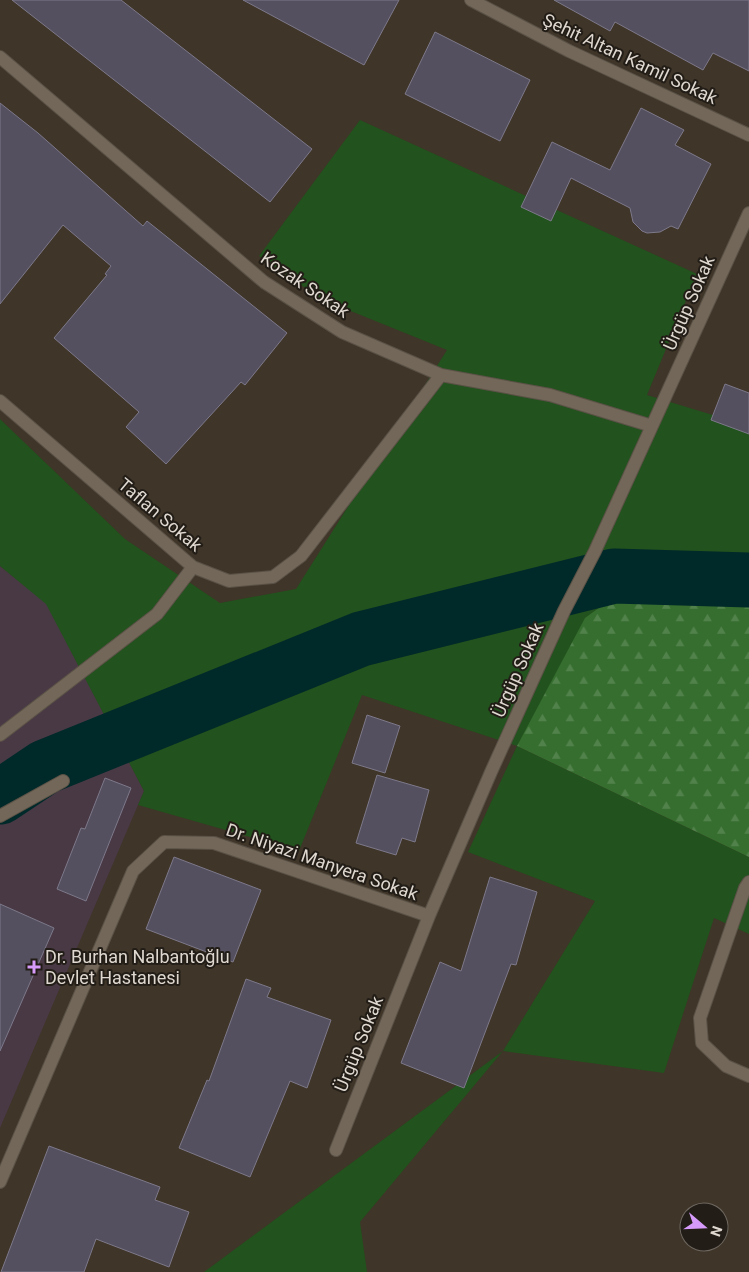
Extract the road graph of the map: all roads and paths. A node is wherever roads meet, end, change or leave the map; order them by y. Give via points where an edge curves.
1 (471, 0) edge
2 (0, 58) edge
3 (749, 135) edge
4 (749, 213) edge
5 (441, 376) junction
6 (0, 401) edge
7 (652, 426) junction
8 (193, 567) junction
9 (0, 735) edge
10 (64, 781) dead end
11 (0, 816) edge
12 (749, 882) edge
13 (429, 916) junction
14 (749, 1076) edge
15 (336, 1150) dead end
16 (0, 1182) edge

1 - 3 street, Şehit Altan Kamil Sokak via 569,51
2 - 5 street, Kozak Sokak via 264,282 342,332
4 - 7 street, Ürgüp Sokak
5 - 7 street, Kozak Sokak via 550,395
5 - 8 street, Taflan Sokak via 301,556 273,577 229,580
6 - 8 street, Taflan Sokak
7 - 13 street, Ürgüp Sokak via 564,611
8 - 9 street via 157,614
10 - 11 street
12 - 14 street via 700,1018 702,1043 726,1066
13 - 15 street, Ürgüp Sokak
13 - 16 street, Dr. Niyazi Manyera Sokak via 214,844 164,842 133,871

